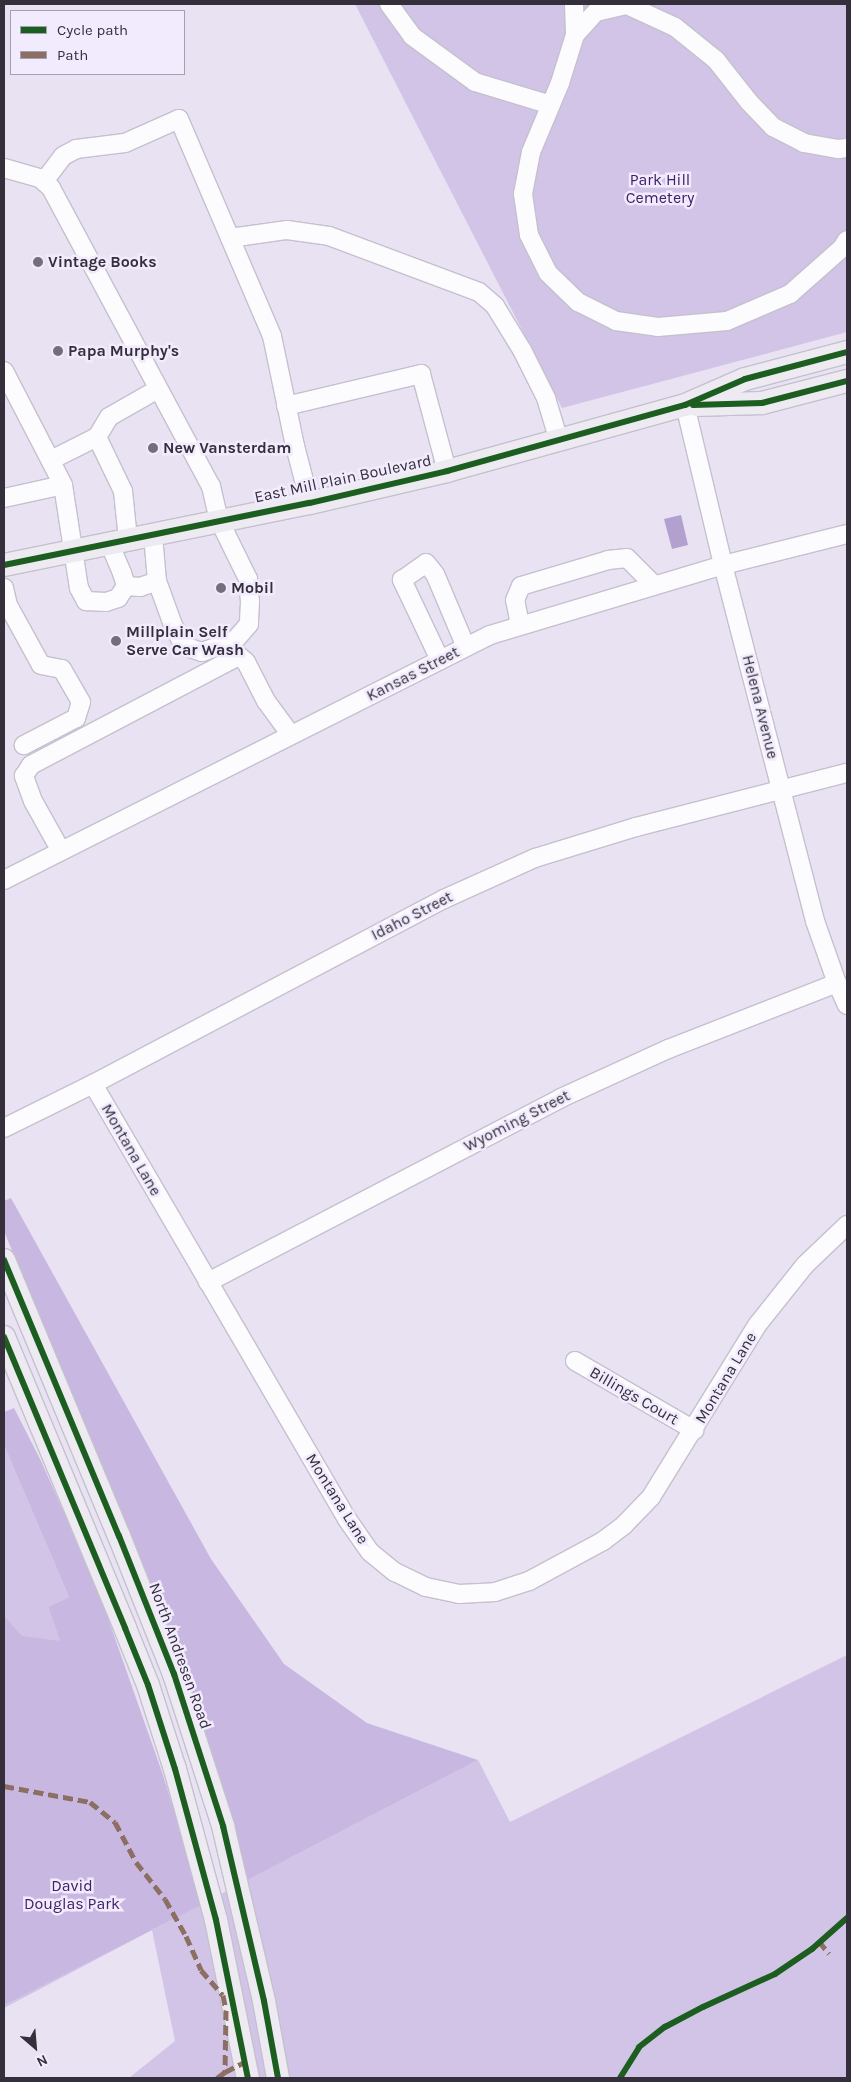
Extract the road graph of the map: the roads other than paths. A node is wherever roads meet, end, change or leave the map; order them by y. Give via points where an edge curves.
1 (389, 4) edge
2 (574, 4) edge
3 (626, 4) edge
4 (575, 36) junction
5 (551, 105) junction
6 (847, 148) edge
7 (4, 168) edge
8 (46, 180) junction
9 (230, 238) junction
10 (847, 240) edge
11 (847, 352) edge
12 (4, 371) edge
13 (847, 381) edge
14 (158, 389) junction
15 (685, 405) junction
16 (286, 406) junction
17 (96, 437) junction
18 (559, 442) junction
19 (51, 460) junction
20 (447, 471) junction
21 (63, 485) junction
22 (4, 498) edge
23 (310, 503) junction
24 (219, 520) junction
25 (847, 534) edge
26 (153, 535) junction
27 (118, 540) junction
28 (74, 549) junction
29 (4, 565) edge
30 (723, 565) junction
31 (157, 581) junction
32 (654, 585) junction
33 (126, 586) junction
34 (4, 588) edge
35 (520, 624) junction
36 (466, 647) junction
37 (440, 660) junction
38 (290, 735) junction
39 (24, 745) dead end
40 (847, 773) edge
41 (781, 790) junction
42 (61, 851) junction
43 (4, 880) edge
44 (837, 983) junction
45 (847, 1005) edge
46 (93, 1084) junction
47 (4, 1128) edge
48 (847, 1225) edge
49 (4, 1260) edge
50 (208, 1282) junction
51 (4, 1337) edge
52 (574, 1361) dead end
53 (694, 1430) junction
54 (248, 2078) edge
55 (278, 2078) edge

1 - 5 street via 412,36 475,82
2 - 4 street
3 - 4 street via 596,12
3 - 6 street via 675,27 716,60 773,127 804,143
4 - 5 street
5 - 10 street via 531,152 523,194 529,235 548,273 578,302 616,321 658,327 727,321 790,294
7 - 8 street
8 - 9 street via 62,156 76,149 125,143 179,119
8 - 14 street
9 - 16 street via 272,336
9 - 18 street via 286,230 329,236 479,292 495,306 522,350 546,398
11 - 15 main road, East Mill Plain Boulevard via 745,379
12 - 19 street
13 - 15 main road, East Mill Plain Boulevard via 762,403
14 - 17 street via 109,417
14 - 24 street via 211,486
15 - 18 main road, East Mill Plain Boulevard
15 - 30 street, Helena Avenue
16 - 20 street via 421,374
16 - 23 street
17 - 19 street
17 - 27 street via 123,491
18 - 20 main road, East Mill Plain Boulevard
19 - 21 street
20 - 23 main road, East Mill Plain Boulevard
21 - 22 street
21 - 28 street
23 - 24 main road, East Mill Plain Boulevard
24 - 26 main road, East Mill Plain Boulevard
24 - 31 street via 248,579 249,624 235,640 202,652 184,646
25 - 30 street, Kansas Street
26 - 27 main road, East Mill Plain Boulevard
26 - 31 street
27 - 28 main road, East Mill Plain Boulevard
27 - 33 street
28 - 29 main road, East Mill Plain Boulevard
28 - 33 street via 79,588 86,601 106,602 118,598
30 - 32 street, Kansas Street
30 - 41 street, Helena Avenue
31 - 33 street via 140,587
32 - 35 street, Kansas Street
32 - 35 street via 627,558 600,563 521,586 515,600
34 - 39 street via 8,605 41,665 62,669 81,702 76,718
35 - 36 street, Kansas Street
36 - 37 street, Kansas Street
36 - 37 street via 435,574 426,563 402,580
37 - 38 street, Kansas Street
38 - 42 street, Kansas Street
38 - 42 street via 240,656 31,765 24,776
40 - 41 street, Idaho Street
41 - 44 street, Helena Avenue via 815,921
41 - 46 street, Idaho Street via 636,827 535,858 444,899
42 - 43 street, Kansas Street
44 - 45 street, Helena Avenue
44 - 50 street, Wyoming Street via 668,1049 561,1098
46 - 47 street, Idaho Street
46 - 50 street, Montana Lane
48 - 53 street, Montana Lane via 805,1265 758,1324
49 - 55 main road, North Andresen Road via 174,1674 223,1826 264,2001
50 - 53 street, Montana Lane via 347,1519 370,1552 395,1572 426,1587 459,1594 495,1592 559,1567 624,1525 651,1497
51 - 54 main road via 125,1628 169,1751 216,1920
52 - 53 street, Billings Court

